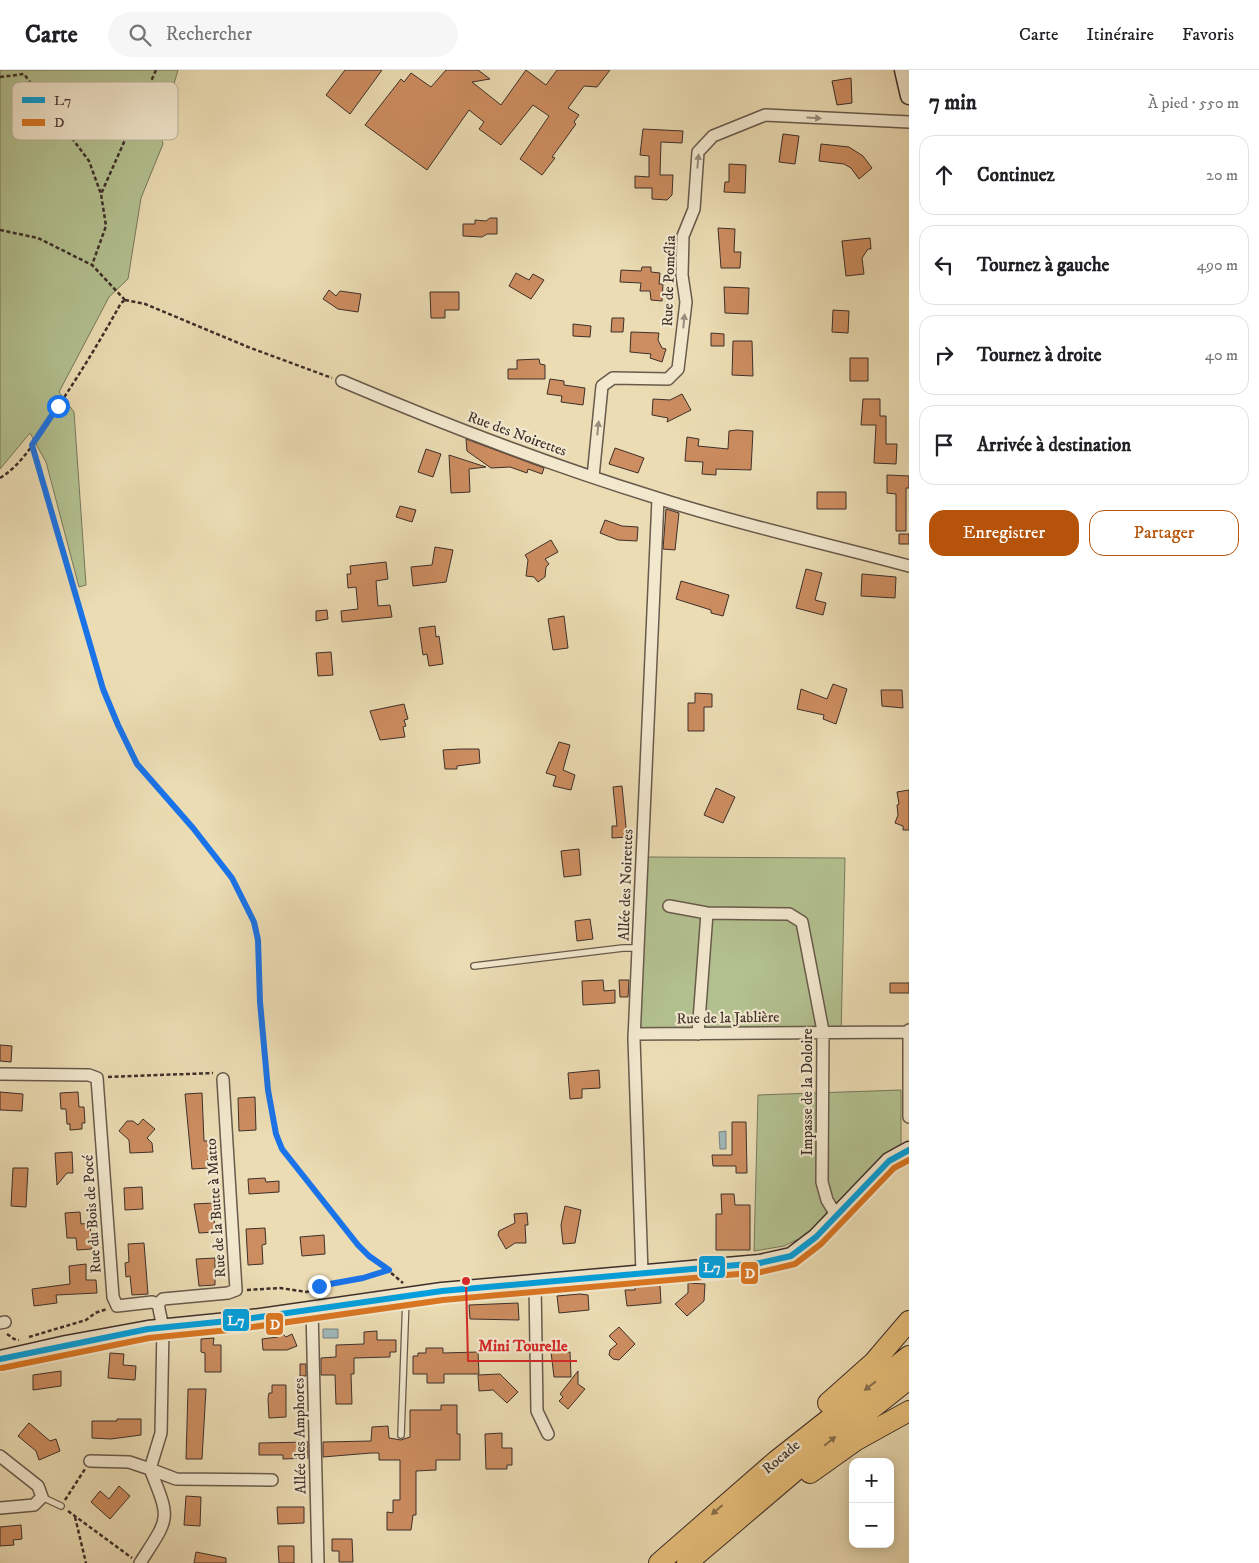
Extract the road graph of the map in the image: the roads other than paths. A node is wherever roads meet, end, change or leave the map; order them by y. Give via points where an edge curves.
1 (903, 70) edge
2 (909, 96) edge
3 (909, 122) edge
4 (342, 381) road end
5 (593, 477) junction
6 (658, 499) junction
7 (909, 566) edge
8 (670, 906) dead end
9 (707, 913) junction
10 (638, 948) junction
11 (474, 966) dead end
12 (823, 1031) junction
13 (908, 1031) edge
14 (634, 1034) junction
15 (698, 1034) junction
16 (0, 1074) edge
17 (223, 1079) road end
18 (909, 1118) edge
19 (909, 1150) edge
20 (836, 1215) junction
21 (642, 1273) junction
22 (535, 1283) junction
23 (408, 1296) junction
24 (158, 1304) junction
25 (312, 1309) junction
26 (909, 1321) edge
27 (163, 1328) junction
28 (909, 1356) edge
29 (0, 1360) edge
30 (909, 1380) edge
31 (909, 1410) edge
32 (548, 1434) dead end
33 (401, 1436) dead end
34 (0, 1456) edge
35 (90, 1461) road end
36 (150, 1469) junction
37 (272, 1480) dead end
38 (744, 1488) junction
39 (764, 1495) junction
40 (42, 1497) junction
41 (61, 1506) road end
42 (0, 1508) edge
43 (139, 1563) edge
44 (318, 1563) edge
45 (659, 1563) edge
46 (687, 1563) edge

1 - 2 street
5 -> 3 street, Rue de Pomélia via 602,386 613,378 668,379 678,369 686,302 682,275 683,236 694,209 698,152 712,136 766,115
4 - 5 street, Rue des Noirettes via 472,434
5 - 6 street, Rue des Noirettes
6 - 7 street, Rue des Noirettes
6 - 10 street, Allée des Noirettes
8 - 9 street, Impasse de la Doloire
9 - 12 street, Impasse de la Doloire via 789,914 802,922
9 - 15 street
10 - 11 lane
10 - 14 street, Allée des Noirettes
12 - 13 street, Rue de la Jablière
12 - 15 street, Rue de la Jablière
12 - 20 street, Impasse de la Doloire via 822,1182
13 - 18 street
14 - 15 street, Rue de la Jablière
14 - 21 street, Allée des Noirettes
16 - 24 street, Rue du Bois de Pocé via 97,1078 117,1306
17 - 24 street, Rue de la Butte à Matto via 236,1290 163,1299
19 - 20 street via 889,1161
20 - 21 street via 816,1238 791,1256 760,1263
21 - 22 street
22 - 23 street
22 - 32 street via 537,1411
23 - 25 street
23 - 33 lane
24 - 27 street
25 - 27 street
25 - 44 street, Allée des Amphores
26 - 38 highway via 874,1362 757,1465
27 - 29 street via 105,1336
27 - 36 street via 161,1432
28 -> 38 highway, Rocade
39 -> 30 highway
31 - 39 highway via 855,1441 788,1489
34 - 40 street via 38,1486
35 - 36 street via 129,1462
36 - 37 street via 176,1480
36 - 43 street via 165,1506 164,1525
38 -> 45 highway, Rocade
39 - 46 highway
40 - 41 lane
40 - 42 street via 34,1505

